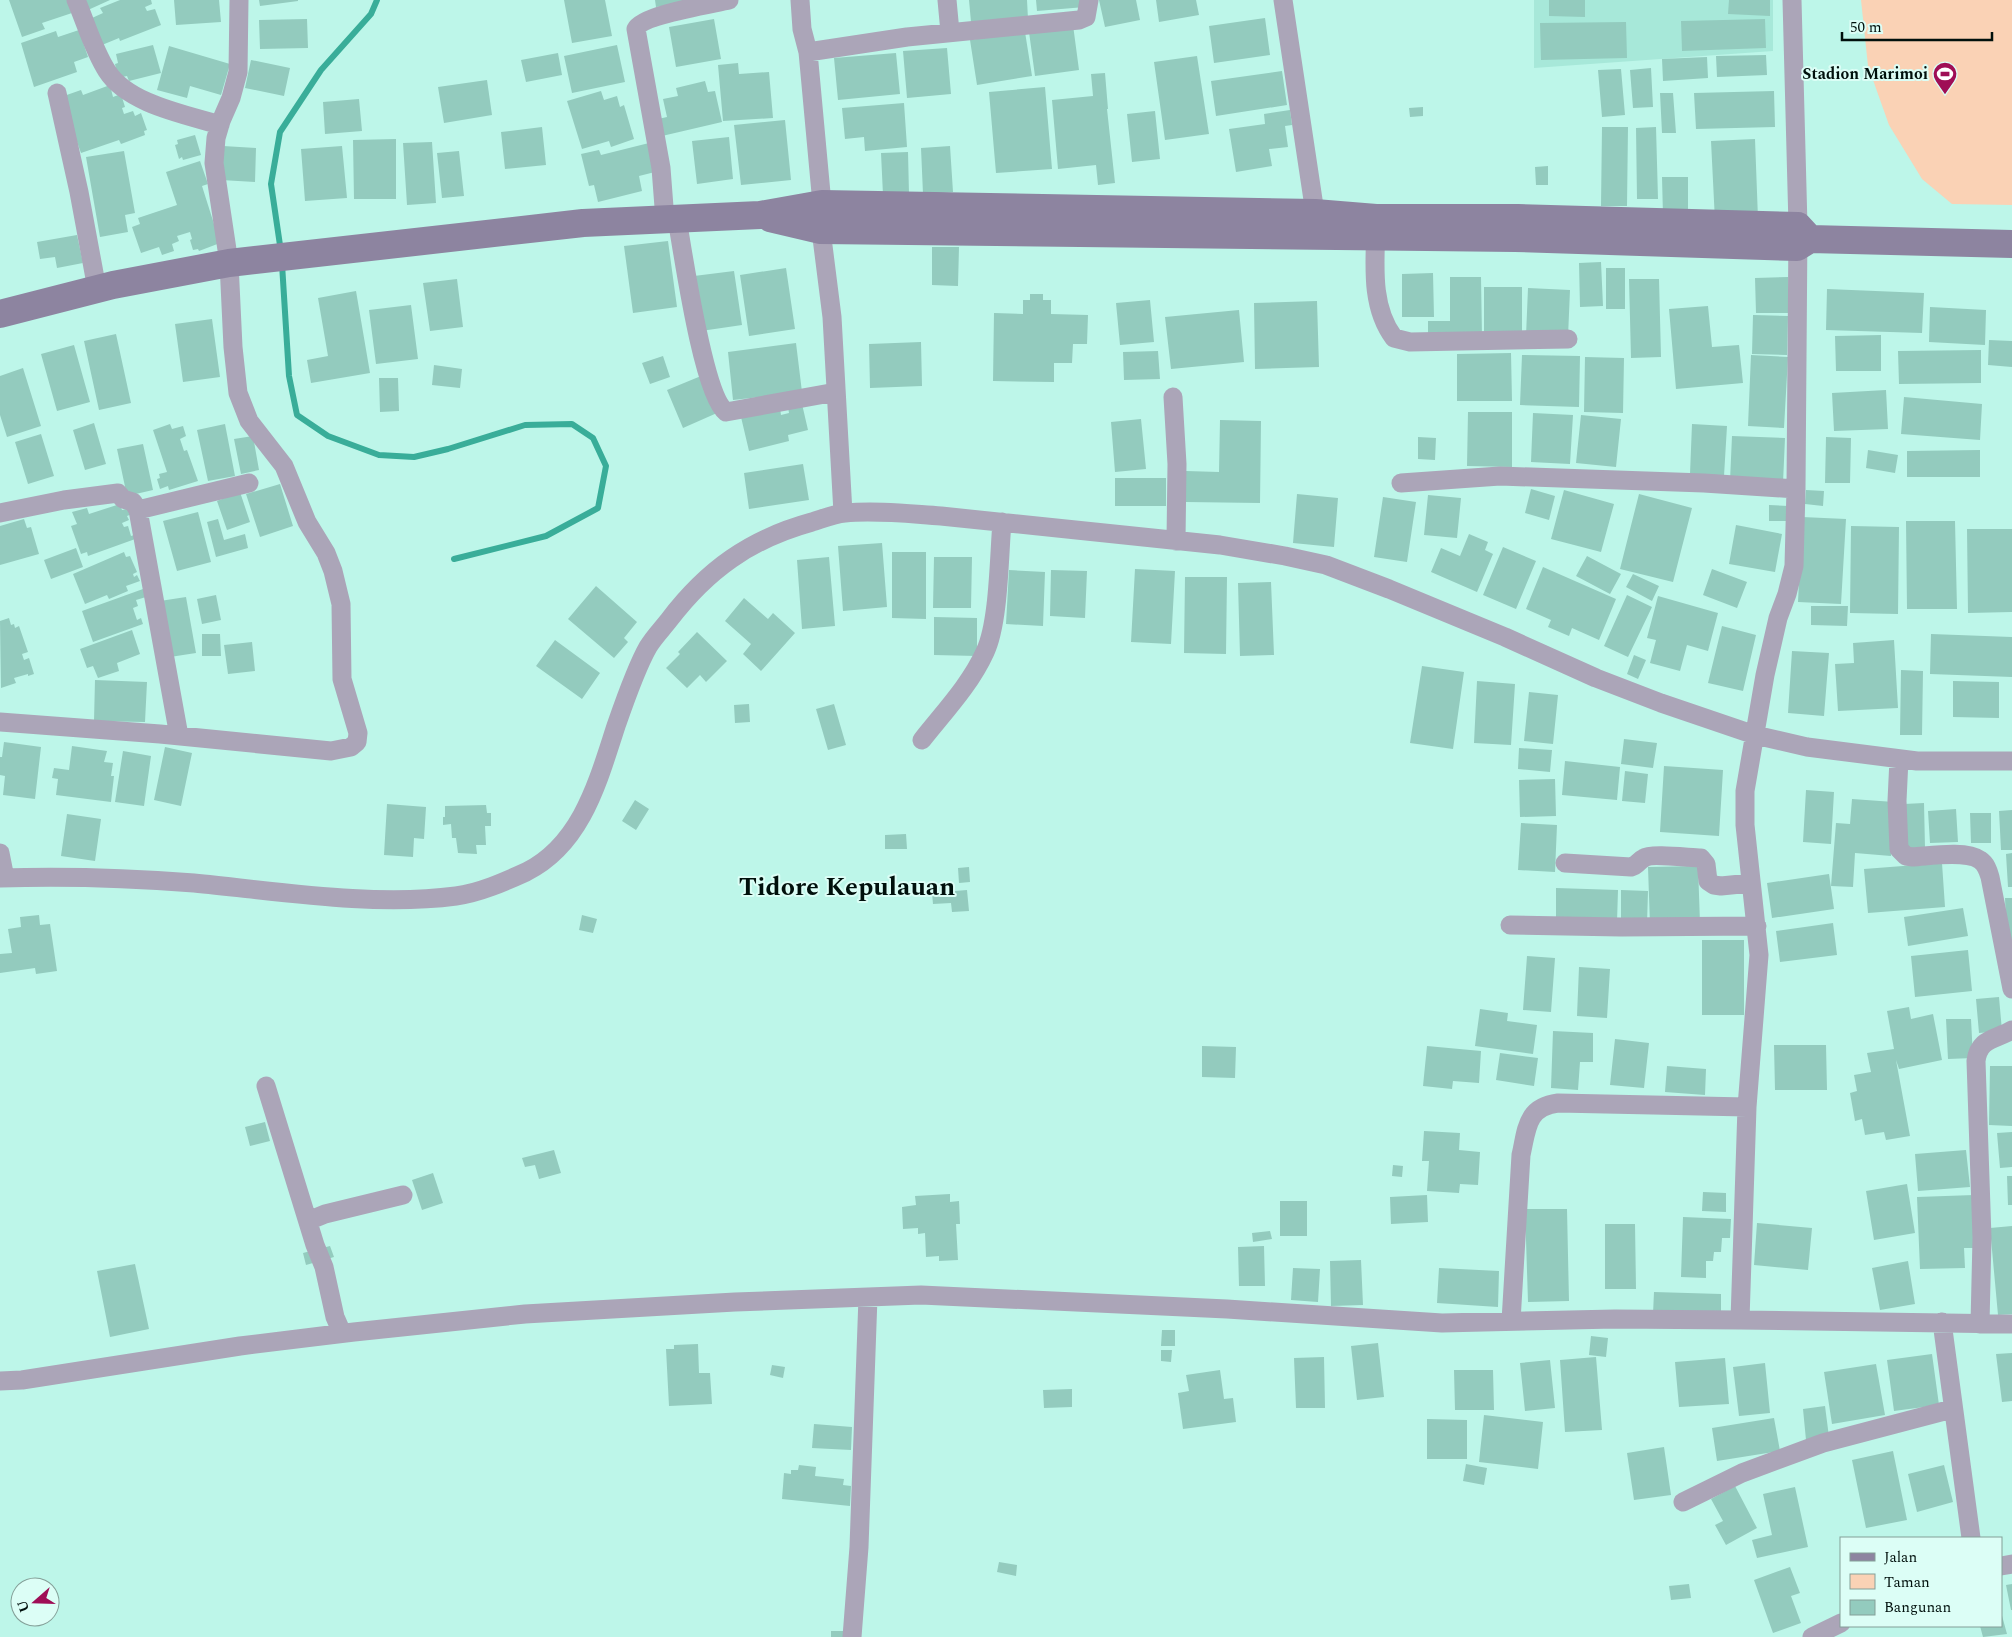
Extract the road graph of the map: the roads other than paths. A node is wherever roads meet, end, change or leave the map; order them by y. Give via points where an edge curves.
1 (76, 0) edge
2 (239, 0) edge
3 (729, 0) edge
4 (800, 0) edge
5 (947, 0) edge
6 (1089, 0) edge
7 (1283, 0) edge
8 (1792, 0) edge
9 (950, 32) junction
10 (808, 52) junction
11 (57, 92) dead end
12 (220, 125) junction
13 (1315, 213) junction
14 (822, 217) junction
15 (671, 219) junction
16 (1376, 228) junction
17 (1802, 237) junction
18 (2012, 244) edge
19 (229, 263) junction
20 (97, 289) junction
21 (0, 314) edge
22 (1568, 339) dead end
23 (836, 392) junction
24 (1173, 398) dead end
25 (1401, 483) dead end
26 (249, 484) dead end
27 (1796, 489) junction
28 (138, 510) junction
29 (0, 513) edge
30 (843, 513) junction
31 (1002, 522) junction
32 (1176, 541) junction
33 (0, 722) edge
34 (1755, 735) junction
35 (179, 736) junction
36 (922, 740) dead end
37 (1899, 759) junction
38 (2012, 761) edge
39 (0, 852) edge
40 (1565, 863) dead end
41 (3, 878) edge
42 (1751, 883) junction
43 (1510, 926) dead end
44 (1757, 926) junction
45 (2012, 989) edge
46 (2012, 1030) edge
47 (266, 1086) dead end
48 (1747, 1107) junction
49 (403, 1195) dead end
50 (308, 1221) junction
51 (868, 1297) junction
52 (1740, 1320) junction
53 (1511, 1321) junction
54 (1942, 1322) junction
55 (1980, 1324) junction
56 (2012, 1324) edge
57 (342, 1333) junction
58 (0, 1381) edge
59 (1952, 1409) junction
60 (1683, 1502) dead end
61 (1971, 1537) edge
62 (1840, 1623) edge
63 (852, 1637) edge
64 (1812, 1637) edge

1 - 12 street via 99,56 119,85 157,106
2 - 12 street via 238,72
3 - 15 street via 659,16 642,22 636,29
4 - 10 street
5 - 9 street
6 - 9 street via 1086,17 1079,20
7 - 13 street
8 - 17 street
9 - 10 street
10 - 14 street
11 - 20 street
12 - 19 street via 214,163
13 - 14 street
13 - 16 street
14 - 15 street via 760,215
14 - 16 street
14 - 23 street
15 - 19 street via 583,223
15 - 23 street via 698,337 721,408 726,412
16 - 17 street via 1518,218
16 - 22 street via 1375,280 1380,311 1394,338 1410,342
17 - 18 street
17 - 27 street
19 - 20 street
19 - 35 street via 238,393 250,421 284,466 307,522 333,571 341,604 342,680 358,733 357,742 351,746 331,751
20 - 21 street
23 - 30 street
24 - 32 street via 1177,464
25 - 27 street via 1500,476
26 - 28 street
27 - 34 street via 1794,566 1765,674
28 - 29 street via 134,502 118,493
28 - 35 street
30 - 31 street via 898,513
30 - 41 street via 770,536 750,546 702,582 677,609 648,647 616,724 594,795 578,825 551,855 507,881 458,896 386,899 64,876
31 - 32 street
31 - 36 street via 994,616 986,650 972,676
32 - 34 street via 1220,545 1326,566 1398,592 1604,681
33 - 35 street
34 - 37 street via 1807,747
34 - 42 street via 1745,791
37 - 38 street
37 - 45 street via 1896,801 1899,849 1906,856 1966,855 1982,861 1990,877
39 - 41 street
40 - 42 street via 1631,868 1652,856 1701,858 1706,864 1708,882 1714,885
42 - 44 street
43 - 44 street
44 - 48 street via 1759,955
46 - 55 street via 1986,1042 1977,1053 1976,1061 1982,1238
47 - 50 street
48 - 52 street
48 - 53 street via 1558,1103 1539,1109 1525,1130 1520,1155
49 - 50 street
50 - 57 street
51 - 53 street via 921,1295 1442,1323
51 - 57 street via 525,1314
51 - 63 street via 859,1547
52 - 53 street
52 - 54 street
54 - 55 street
54 - 59 street
55 - 56 street
57 - 58 street
59 - 60 street via 1823,1443 1742,1473
59 - 61 street
62 - 64 street

